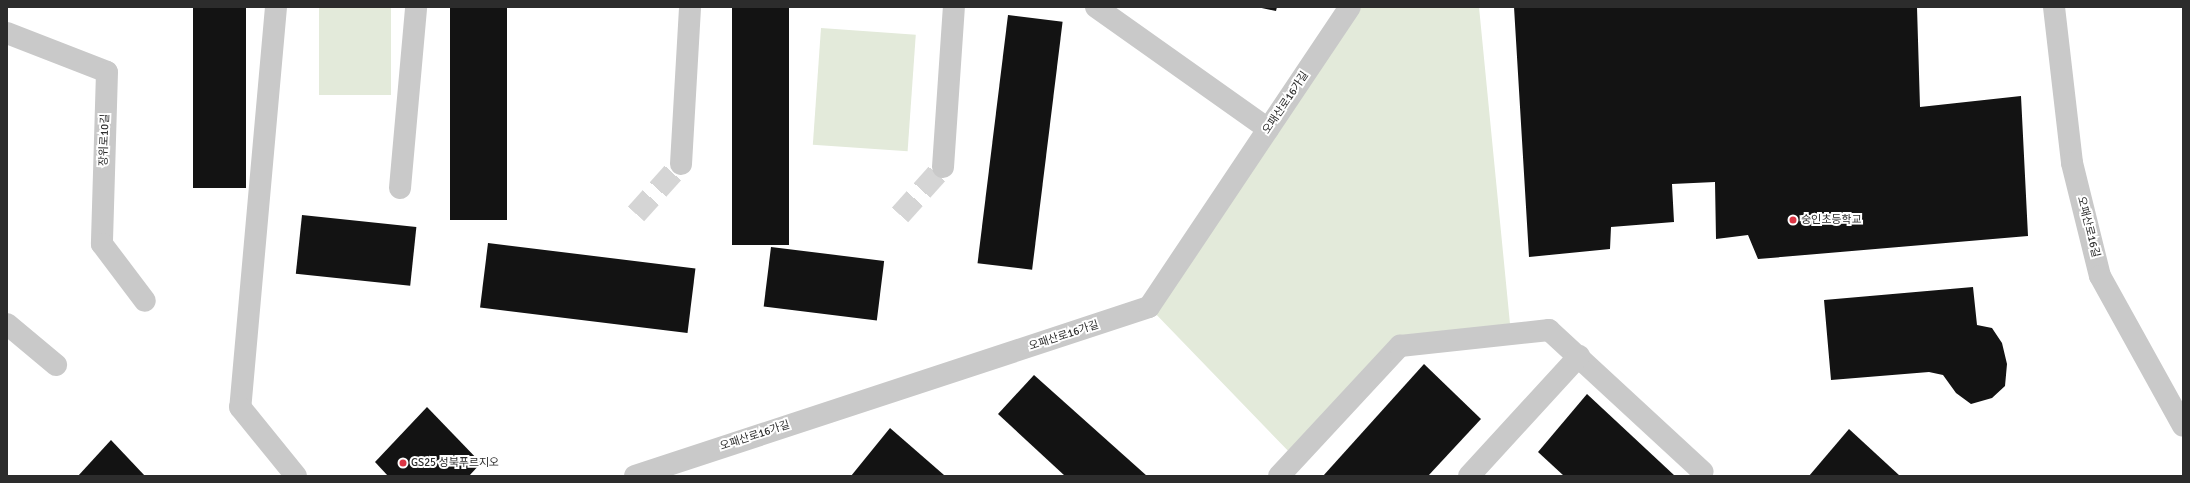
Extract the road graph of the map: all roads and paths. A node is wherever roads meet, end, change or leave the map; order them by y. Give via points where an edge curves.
1 (276, 7) edge
2 (416, 7) edge
3 (690, 7) edge
4 (954, 7) edge
5 (1096, 7) edge
6 (1350, 7) edge
7 (2054, 7) edge
8 (7, 33) edge
9 (1268, 129) junction
10 (681, 164) tunnel mouth
11 (943, 167) tunnel mouth
12 (400, 188) dead end
13 (145, 301) dead end
14 (7, 324) edge
15 (1579, 356) junction
16 (56, 365) dead end
17 (2183, 426) edge
18 (1482, 472) edge
19 (1703, 472) dead end
20 (296, 476) edge
21 (635, 476) edge
22 (1279, 476) edge

1 - 20 street via 240,407
2 - 12 street
3 - 10 street
4 - 11 street
5 - 9 street
6 - 9 street, 오패산로16가길
7 - 17 street, 오패산로16길 via 2072,163 2100,276
8 - 13 street, 장위로10길 via 107,72 102,244
9 - 21 street, 오패산로16가길 via 1149,307
14 - 16 street
15 - 18 street
15 - 19 street
15 - 22 street via 1549,330 1400,346

